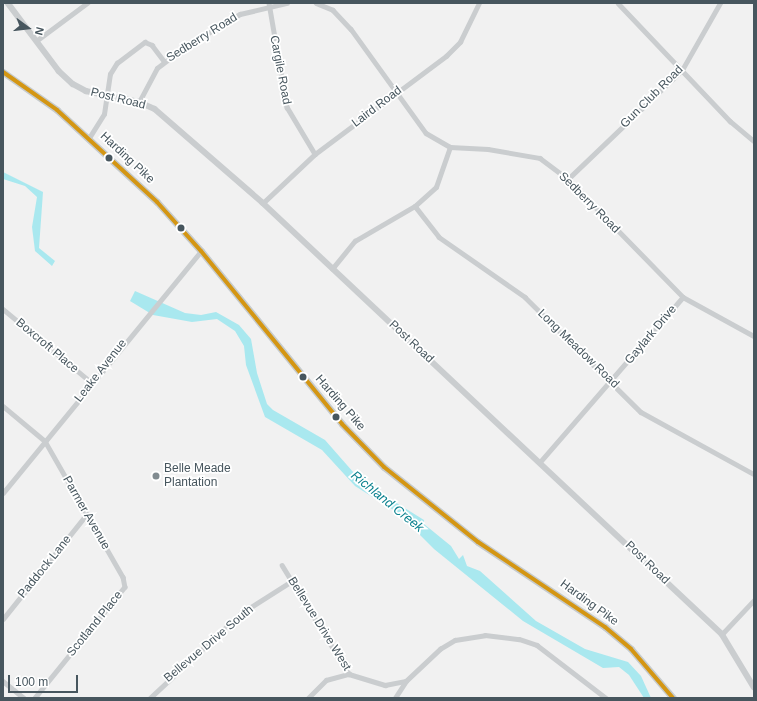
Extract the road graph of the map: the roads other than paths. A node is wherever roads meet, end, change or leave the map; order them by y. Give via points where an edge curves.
1 (8, 3) edge
2 (86, 3) edge
3 (287, 3) edge
4 (316, 3) edge
5 (479, 3) edge
6 (618, 3) edge
7 (720, 3) edge
8 (268, 4) edge
9 (36, 41) junction
10 (164, 61) junction
11 (682, 70) junction
12 (3, 72) edge
13 (397, 91) junction
14 (106, 96) junction
15 (138, 102) junction
16 (89, 138) junction
17 (754, 141) edge
18 (450, 147) junction
19 (315, 154) junction
20 (568, 179) junction
21 (263, 203) junction
22 (415, 206) junction
23 (201, 251) junction
24 (332, 269) junction
25 (683, 297) junction
26 (3, 309) edge
27 (754, 336) edge
28 (611, 382) junction
29 (92, 383) junction
30 (3, 406) edge
31 (46, 441) junction
32 (540, 462) junction
33 (754, 474) edge
34 (3, 493) edge
35 (86, 515) junction
36 (282, 565) dead end
37 (292, 580) junction
38 (125, 587) joint
39 (754, 600) edge
40 (3, 619) edge
41 (722, 634) junction
42 (349, 674) junction
43 (3, 681) edge
44 (406, 681) junction
45 (754, 687) edge
46 (24, 698) edge
47 (34, 698) edge
48 (150, 698) edge
49 (308, 698) edge
50 (395, 698) edge
51 (606, 698) edge
52 (673, 698) edge

1 - 9 street, Post Road
2 - 9 street
3 - 8 street, Sedberry Road
4 - 13 street, Sedberry Road via 333,10 351,29
5 - 13 street, Laird Road via 460,42 446,56
6 - 11 street
7 - 11 street, Gun Club Road
8 - 10 street, Sedberry Road via 240,14
8 - 19 street, Cargile Road via 286,107
9 - 14 street, Post Road via 73,84
10 - 14 street via 152,45 141,43 113,68
10 - 15 street, Sedberry Road via 151,77
11 - 17 street via 730,121
11 - 20 street, Gun Club Road
12 - 16 main road, Harding Pike via 58,110
13 - 18 street, Sedberry Road via 426,133
13 - 19 street, Laird Road
14 - 15 street, Post Road
14 - 16 street via 101,122
15 - 21 street, Post Road via 168,118
16 - 23 main road, Harding Pike via 133,177
18 - 20 street, Sedberry Road via 536,156
18 - 22 street via 436,187
19 - 21 street, Laird Road
20 - 25 street, Sedberry Road
21 - 24 street, Post Road
22 - 24 street via 355,241
22 - 28 street, Long Meadow Road via 440,237 525,297
23 - 29 street, Leake Avenue
23 - 52 main road, Harding Pike via 342,424 384,467 478,542 605,627 631,649
24 - 32 street, Post Road
25 - 27 street, Sedberry Road
25 - 28 street, Gaylark Drive
26 - 29 street, Boxcroft Place
28 - 32 street, Gaylark Drive
28 - 33 street, Long Meadow Road via 645,414
29 - 31 street, Leake Avenue
30 - 31 street
31 - 34 street, Leake Avenue
31 - 35 street, Parmer Avenue
32 - 41 street, Post Road
35 - 38 street, Parmer Avenue via 123,577
35 - 40 street, Paddock Lane
36 - 37 street, Bellevue Drive West
37 - 42 street, Bellevue Drive West
37 - 48 street, Bellevue Drive South via 240,614
38 - 47 street, Scotland Place
39 - 41 street
41 - 45 street, Post Road
42 - 44 street, Bellevue Drive West via 385,685
42 - 49 street via 326,680
43 - 46 street
44 - 50 street
44 - 51 street via 426,661 455,640 485,635 507,637 537,645

